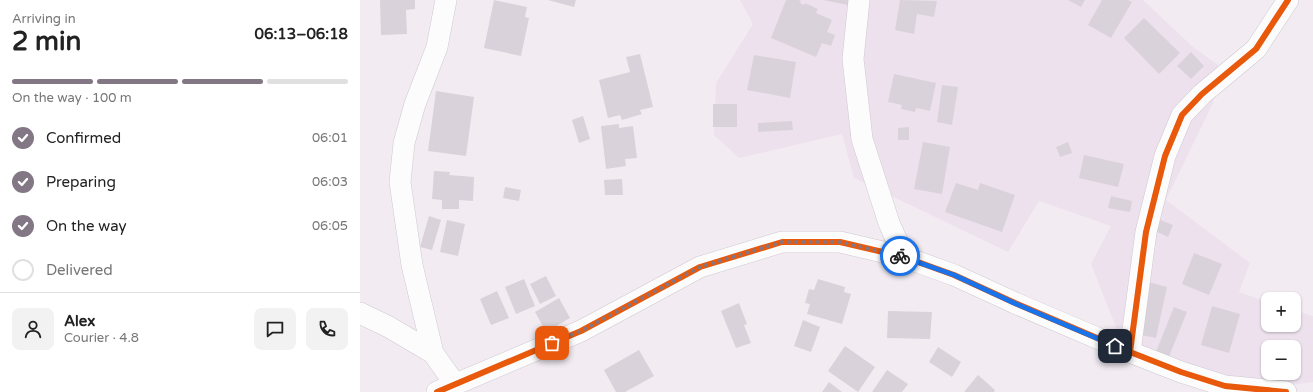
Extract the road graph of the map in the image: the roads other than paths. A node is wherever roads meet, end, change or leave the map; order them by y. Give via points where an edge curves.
1 (446, 0) edge
2 (859, 0) edge
3 (1288, 0) edge
4 (904, 257) junction
5 (360, 313) edge
6 (1130, 352) junction
7 (433, 353) junction
8 (480, 382) edge
9 (446, 388) edge
10 (1286, 392) edge

1 - 7 street via 436,47 404,143 400,182 412,265
2 - 4 street via 853,59 862,139 889,223
3 - 6 street via 1256,49 1202,94 1182,115 1165,156 1146,232
4 - 6 street via 954,275
4 - 8 street via 840,242 782,242 700,267
5 - 7 street
6 - 10 street via 1225,386
7 - 9 street
8 - 9 street

